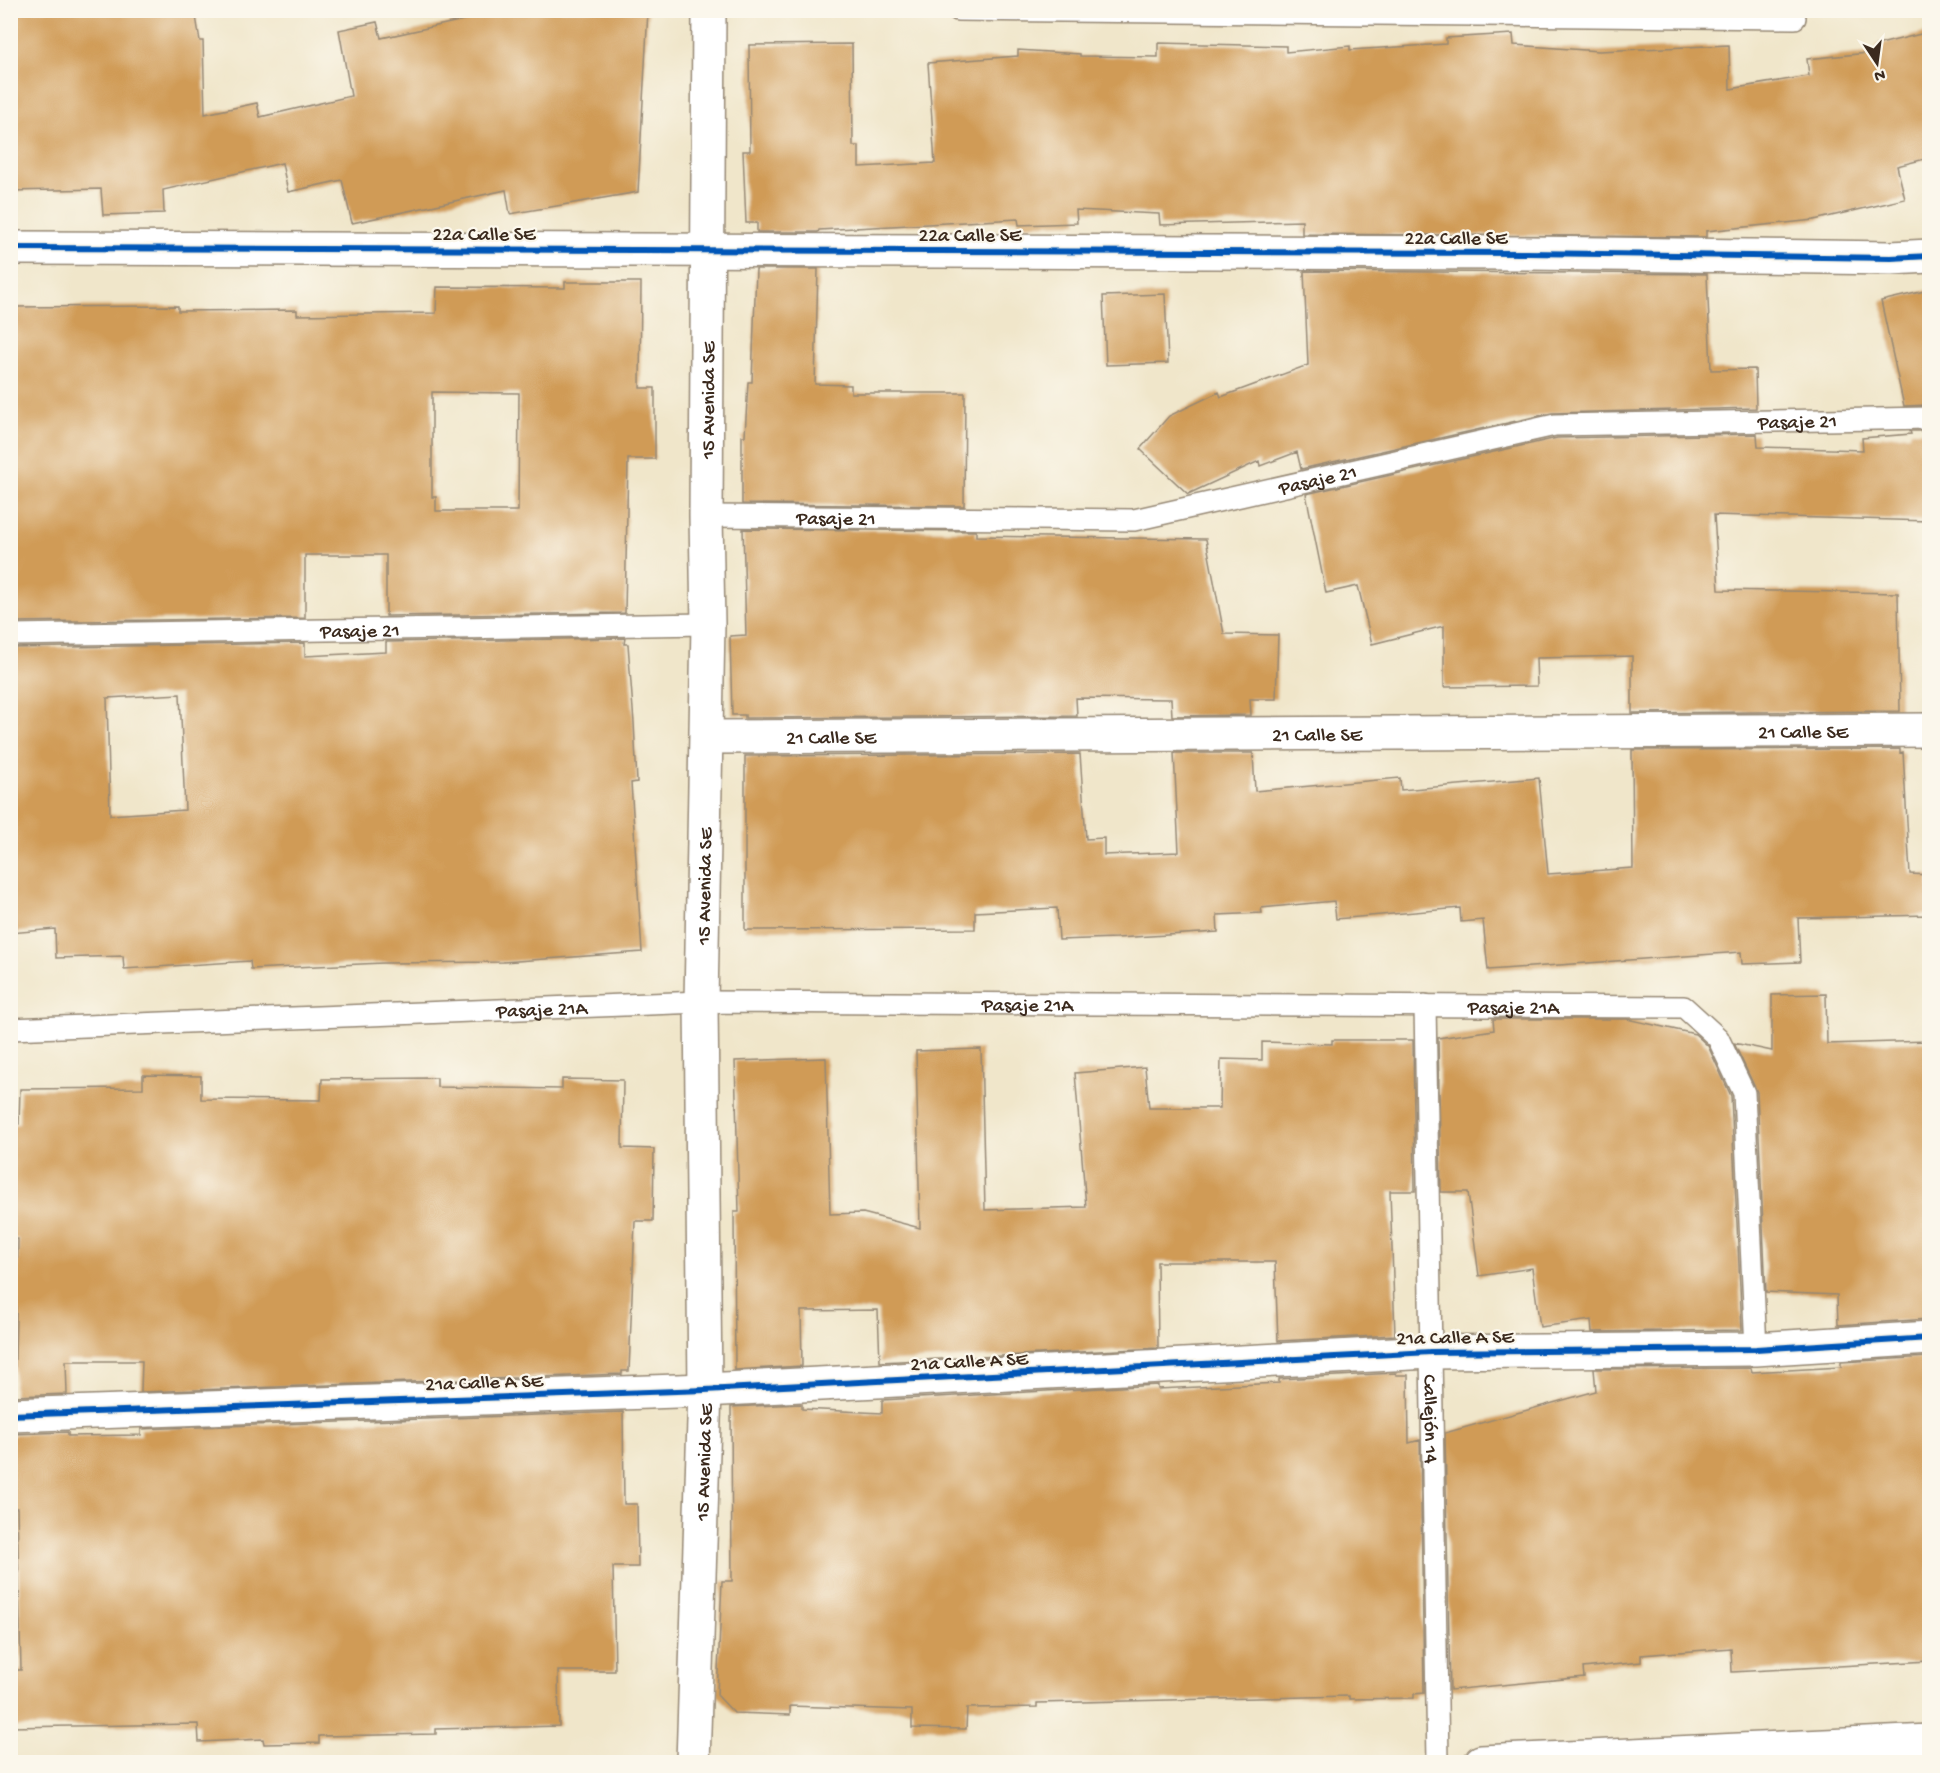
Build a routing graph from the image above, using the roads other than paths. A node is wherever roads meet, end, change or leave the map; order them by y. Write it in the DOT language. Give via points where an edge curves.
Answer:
graph roads {
  1 [pos="709,10"];
  2 [pos="958,10"];
  3 [pos="1796,18"];
  4 [pos="10,248"];
  5 [pos="708,250"];
  6 [pos="1929,256"];
  7 [pos="1929,418"];
  8 [pos="706,516"];
  9 [pos="708,624"];
  10 [pos="10,635"];
  11 [pos="1929,730"];
  12 [pos="707,737"];
  13 [pos="701,1002"];
  14 [pos="1425,1005"];
  15 [pos="10,1029"];
  16 [pos="1929,1338"];
  17 [pos="1756,1349"];
  18 [pos="1431,1352"];
  19 [pos="705,1390"];
  20 [pos="10,1415"];
  21 [pos="1929,1741"];
  22 [pos="693,1762"];
  23 [pos="1438,1762"];
  24 [pos="1481,1762"];
  1 -- 5 [label="street, 15 Avenida SE"];
  2 -- 3 [label="lane"];
  4 -- 5 [label="street, 22a Calle SE"];
  5 -- 6 [label="street, 22a Calle SE"];
  5 -- 8 [label="street, 15 Avenida SE"];
  7 -- 8 [label="lane, Pasaje 21" via="1555,425 1134,520"];
  8 -- 9 [label="street, 15 Avenida SE"];
  9 -- 10 [label="lane, Pasaje 21"];
  9 -- 12 [label="street, 15 Avenida SE"];
  11 -- 12 [label="street, 21 Calle SE"];
  12 -- 13 [label="street, 15 Avenida SE"];
  13 -- 14 [label="lane, Pasaje 21A"];
  13 -- 15 [label="lane, Pasaje 21A"];
  13 -- 19 [label="street, 15 Avenida SE"];
  14 -- 17 [label="lane, Pasaje 21A" via="1684,1007 1718,1038 1744,1093"];
  14 -- 18 [label="lane, Callejón 14"];
  16 -- 17 [label="street, 21a Calle A SE"];
  17 -- 18 [label="street, 21a Calle A SE"];
  18 -- 19 [label="street, 21a Calle A SE"];
  18 -- 23 [label="lane, Callejón 14"];
  19 -- 20 [label="street, 21a Calle A SE"];
  19 -- 22 [label="street, 15 Avenida SE"];
  21 -- 24 [label="street"];
}
